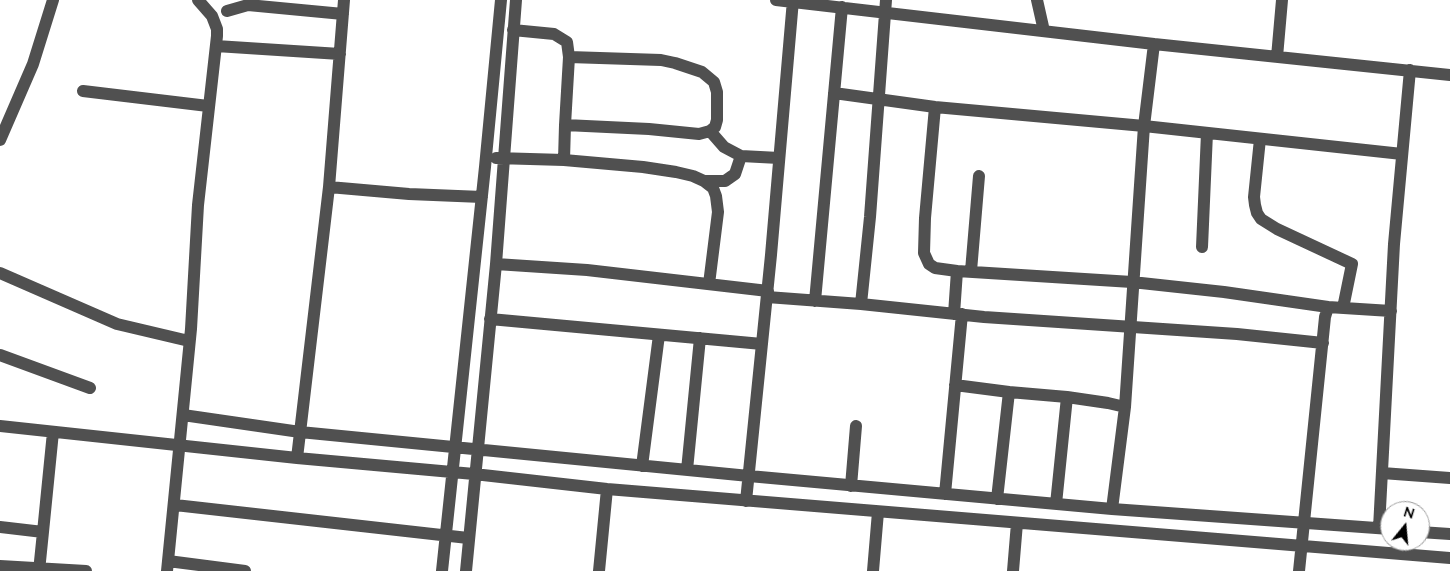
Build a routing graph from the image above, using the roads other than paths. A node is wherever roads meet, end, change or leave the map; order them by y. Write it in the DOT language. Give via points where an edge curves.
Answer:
graph roads {
  1 [pos="53,0"];
  2 [pos="198,0"];
  3 [pos="237,0"];
  4 [pos="344,0"];
  5 [pos="501,0"];
  6 [pos="516,0"];
  7 [pos="776,0"];
  8 [pos="1037,0"];
  9 [pos="1282,0"];
  10 [pos="793,1"];
  11 [pos="886,6"];
  12 [pos="842,7"];
  13 [pos="227,11"];
  14 [pos="343,14"];
  15 [pos="212,16"];
  16 [pos="513,30"];
  17 [pos="1044,31"];
  18 [pos="1154,44"];
  19 [pos="216,46"];
  20 [pos="340,54"];
  21 [pos="569,57"];
  22 [pos="1277,57"];
  23 [pos="1410,70"];
  24 [pos="1450,75"];
  25 [pos="83,91"];
  26 [pos="834,93"];
  27 [pos="879,99"];
  28 [pos="208,106"];
  29 [pos="934,107"];
  30 [pos="565,125"];
  31 [pos="1144,126"];
  32 [pos="710,132"];
  33 [pos="1207,133"];
  34 [pos="1260,138"];
  35 [pos="0,140"];
  36 [pos="1402,154"];
  37 [pos="741,156"];
  38 [pos="486,157"];
  39 [pos="503,158"];
  40 [pos="779,158"];
  41 [pos="564,160"];
  42 [pos="979,176"];
  43 [pos="704,181"];
  44 [pos="329,187"];
  45 [pos="482,197"];
  46 [pos="1202,247"];
  47 [pos="496,264"];
  48 [pos="957,271"];
  49 [pos="971,271"];
  50 [pos="0,273"];
  51 [pos="1132,282"];
  52 [pos="709,284"];
  53 [pos="767,294"];
  54 [pos="815,301"];
  55 [pos="861,304"];
  56 [pos="1328,307"];
  57 [pos="1343,308"];
  58 [pos="1391,311"];
  59 [pos="958,314"];
  60 [pos="490,319"];
  61 [pos="1131,326"];
  62 [pos="658,335"];
  63 [pos="700,338"];
  64 [pos="190,341"];
  65 [pos="1322,343"];
  66 [pos="762,344"];
  67 [pos="0,355"];
  68 [pos="955,385"];
  69 [pos="90,388"];
  70 [pos="1008,392"];
  71 [pos="1066,397"];
  72 [pos="1125,407"];
  73 [pos="182,415"];
  74 [pos="0,426"];
  75 [pos="856,426"];
  76 [pos="53,432"];
  77 [pos="300,432"];
  78 [pos="180,446"];
  79 [pos="456,448"];
  80 [pos="476,450"];
  81 [pos="297,458"];
  82 [pos="642,466"];
  83 [pos="687,470"];
  84 [pos="453,472"];
  85 [pos="1382,473"];
  86 [pos="474,474"];
  87 [pos="749,476"];
  88 [pos="1450,478"];
  89 [pos="851,486"];
  90 [pos="607,489"];
  91 [pos="946,494"];
  92 [pos="996,499"];
  93 [pos="746,501"];
  94 [pos="1383,501"];
  95 [pos="1056,504"];
  96 [pos="175,505"];
  97 [pos="1112,509"];
  98 [pos="878,512"];
  99 [pos="1304,522"];
  100 [pos="1017,523"];
  101 [pos="0,527"];
  102 [pos="1380,529"];
  103 [pos="43,532"];
  104 [pos="1430,533"];
  105 [pos="1450,534"];
  106 [pos="445,536"];
  107 [pos="468,538"];
  108 [pos="1301,546"];
  109 [pos="1450,558"];
  110 [pos="0,566"];
  111 [pos="168,566"];
  112 [pos="39,570"];
  113 [pos="86,571"];
  114 [pos="245,571"];
  115 [pos="442,571"];
  116 [pos="466,571"];
  117 [pos="599,571"];
  118 [pos="873,571"];
  119 [pos="1013,571"];
  120 [pos="1299,571"];
  1 -- 35 [label="street" via="33,64"];
  2 -- 15 [label="street"];
  3 -- 13 [label="street"];
  4 -- 14 [label="street"];
  5 -- 38 [label="street"];
  6 -- 16 [label="street"];
  7 -- 10 [label="street"];
  8 -- 17 [label="street"];
  9 -- 22 [label="street"];
  10 -- 12 [label="street"];
  10 -- 40 [label="street"];
  11 -- 12 [label="street"];
  11 -- 17 [label="street"];
  11 -- 27 [label="street"];
  12 -- 26 [label="street"];
  13 -- 14 [label="street" via="248,5"];
  13 -- 15 [label="street"];
  14 -- 20 [label="street"];
  15 -- 19 [label="street" via="217,29"];
  16 -- 21 [label="street" via="561,37 566,42"];
  16 -- 39 [label="street"];
  17 -- 18 [label="street"];
  18 -- 22 [label="street"];
  18 -- 31 [label="street"];
  19 -- 20 [label="street"];
  19 -- 28 [label="street"];
  20 -- 44 [label="street"];
  21 -- 30 [label="street"];
  21 -- 32 [label="street" via="661,60 702,72 714,82 718,92 717,120"];
  22 -- 23 [label="street"];
  23 -- 24 [label="street"];
  23 -- 36 [label="street"];
  25 -- 28 [label="street"];
  26 -- 27 [label="street"];
  26 -- 54 [label="street"];
  27 -- 29 [label="street"];
  27 -- 55 [label="street"];
  28 -- 64 [label="street"];
  29 -- 31 [label="street"];
  29 -- 48 [label="street" via="924,253 935,268"];
  30 -- 32 [label="street" via="699,134"];
  30 -- 41 [label="street"];
  31 -- 33 [label="street"];
  31 -- 51 [label="street"];
  32 -- 37 [label="street" via="724,147"];
  33 -- 34 [label="street"];
  33 -- 46 [label="street"];
  34 -- 36 [label="street"];
  34 -- 57 [label="street" via="1254,197 1257,213 1277,229 1352,264"];
  36 -- 58 [label="street"];
  37 -- 40 [label="street"];
  37 -- 43 [label="street" via="735,174 725,181"];
  38 -- 39 [label="street"];
  38 -- 45 [label="street"];
  39 -- 41 [label="street"];
  39 -- 47 [label="street"];
  40 -- 53 [label="street"];
  41 -- 43 [label="street" via="643,167 676,172"];
  42 -- 49 [label="street"];
  43 -- 52 [label="street" via="713,188 718,212"];
  44 -- 45 [label="street"];
  44 -- 77 [label="street"];
  45 -- 79 [label="street"];
  47 -- 52 [label="street" via="587,270"];
  47 -- 60 [label="street"];
  48 -- 49 [label="street"];
  48 -- 59 [label="street"];
  49 -- 51 [label="street"];
  50 -- 64 [label="street" via="117,324"];
  51 -- 56 [label="street"];
  51 -- 61 [label="street"];
  52 -- 53 [label="street"];
  53 -- 54 [label="street"];
  53 -- 66 [label="street"];
  54 -- 55 [label="street"];
  55 -- 59 [label="street"];
  56 -- 57 [label="street"];
  56 -- 65 [label="street"];
  57 -- 58 [label="street"];
  58 -- 85 [label="street"];
  59 -- 61 [label="street"];
  59 -- 68 [label="street"];
  60 -- 62 [label="street"];
  60 -- 80 [label="street"];
  61 -- 65 [label="street"];
  61 -- 72 [label="street"];
  62 -- 63 [label="street"];
  62 -- 82 [label="street"];
  63 -- 66 [label="street"];
  63 -- 83 [label="street"];
  64 -- 73 [label="street"];
  65 -- 99 [label="street"];
  66 -- 87 [label="street"];
  67 -- 69 [label="street"];
  68 -- 70 [label="street"];
  68 -- 91 [label="street"];
  70 -- 71 [label="street"];
  70 -- 92 [label="street"];
  71 -- 72 [label="street"];
  71 -- 95 [label="street"];
  72 -- 97 [label="street"];
  73 -- 77 [label="street"];
  73 -- 78 [label="street"];
  74 -- 76 [label="street"];
  75 -- 89 [label="street"];
  76 -- 78 [label="street"];
  76 -- 103 [label="street"];
  77 -- 79 [label="street"];
  77 -- 81 [label="street"];
  78 -- 81 [label="street"];
  78 -- 96 [label="street"];
  79 -- 80 [label="street"];
  79 -- 84 [label="street"];
  80 -- 82 [label="street"];
  80 -- 86 [label="street"];
  81 -- 84 [label="street"];
  82 -- 83 [label="street"];
  83 -- 87 [label="street"];
  84 -- 86 [label="street"];
  84 -- 106 [label="street"];
  85 -- 88 [label="street"];
  85 -- 94 [label="street"];
  86 -- 90 [label="street"];
  86 -- 107 [label="street"];
  87 -- 89 [label="street"];
  87 -- 93 [label="street"];
  89 -- 91 [label="street"];
  90 -- 93 [label="street"];
  90 -- 117 [label="street"];
  91 -- 92 [label="street"];
  92 -- 95 [label="street"];
  93 -- 98 [label="street"];
  95 -- 97 [label="street"];
  96 -- 106 [label="street"];
  96 -- 111 [label="street"];
  97 -- 99 [label="street"];
  98 -- 100 [label="street"];
  98 -- 118 [label="street"];
  99 -- 102 [label="street"];
  99 -- 108 [label="street"];
  100 -- 108 [label="street"];
  100 -- 119 [label="street"];
  101 -- 103 [label="street"];
  103 -- 112 [label="street"];
  104 -- 105 [label="street"];
  106 -- 107 [label="street"];
  106 -- 115 [label="street"];
  107 -- 116 [label="street"];
  108 -- 109 [label="street"];
  108 -- 120 [label="street"];
  110 -- 112 [label="street"];
  111 -- 114 [label="street"];
  112 -- 113 [label="street"];
}
